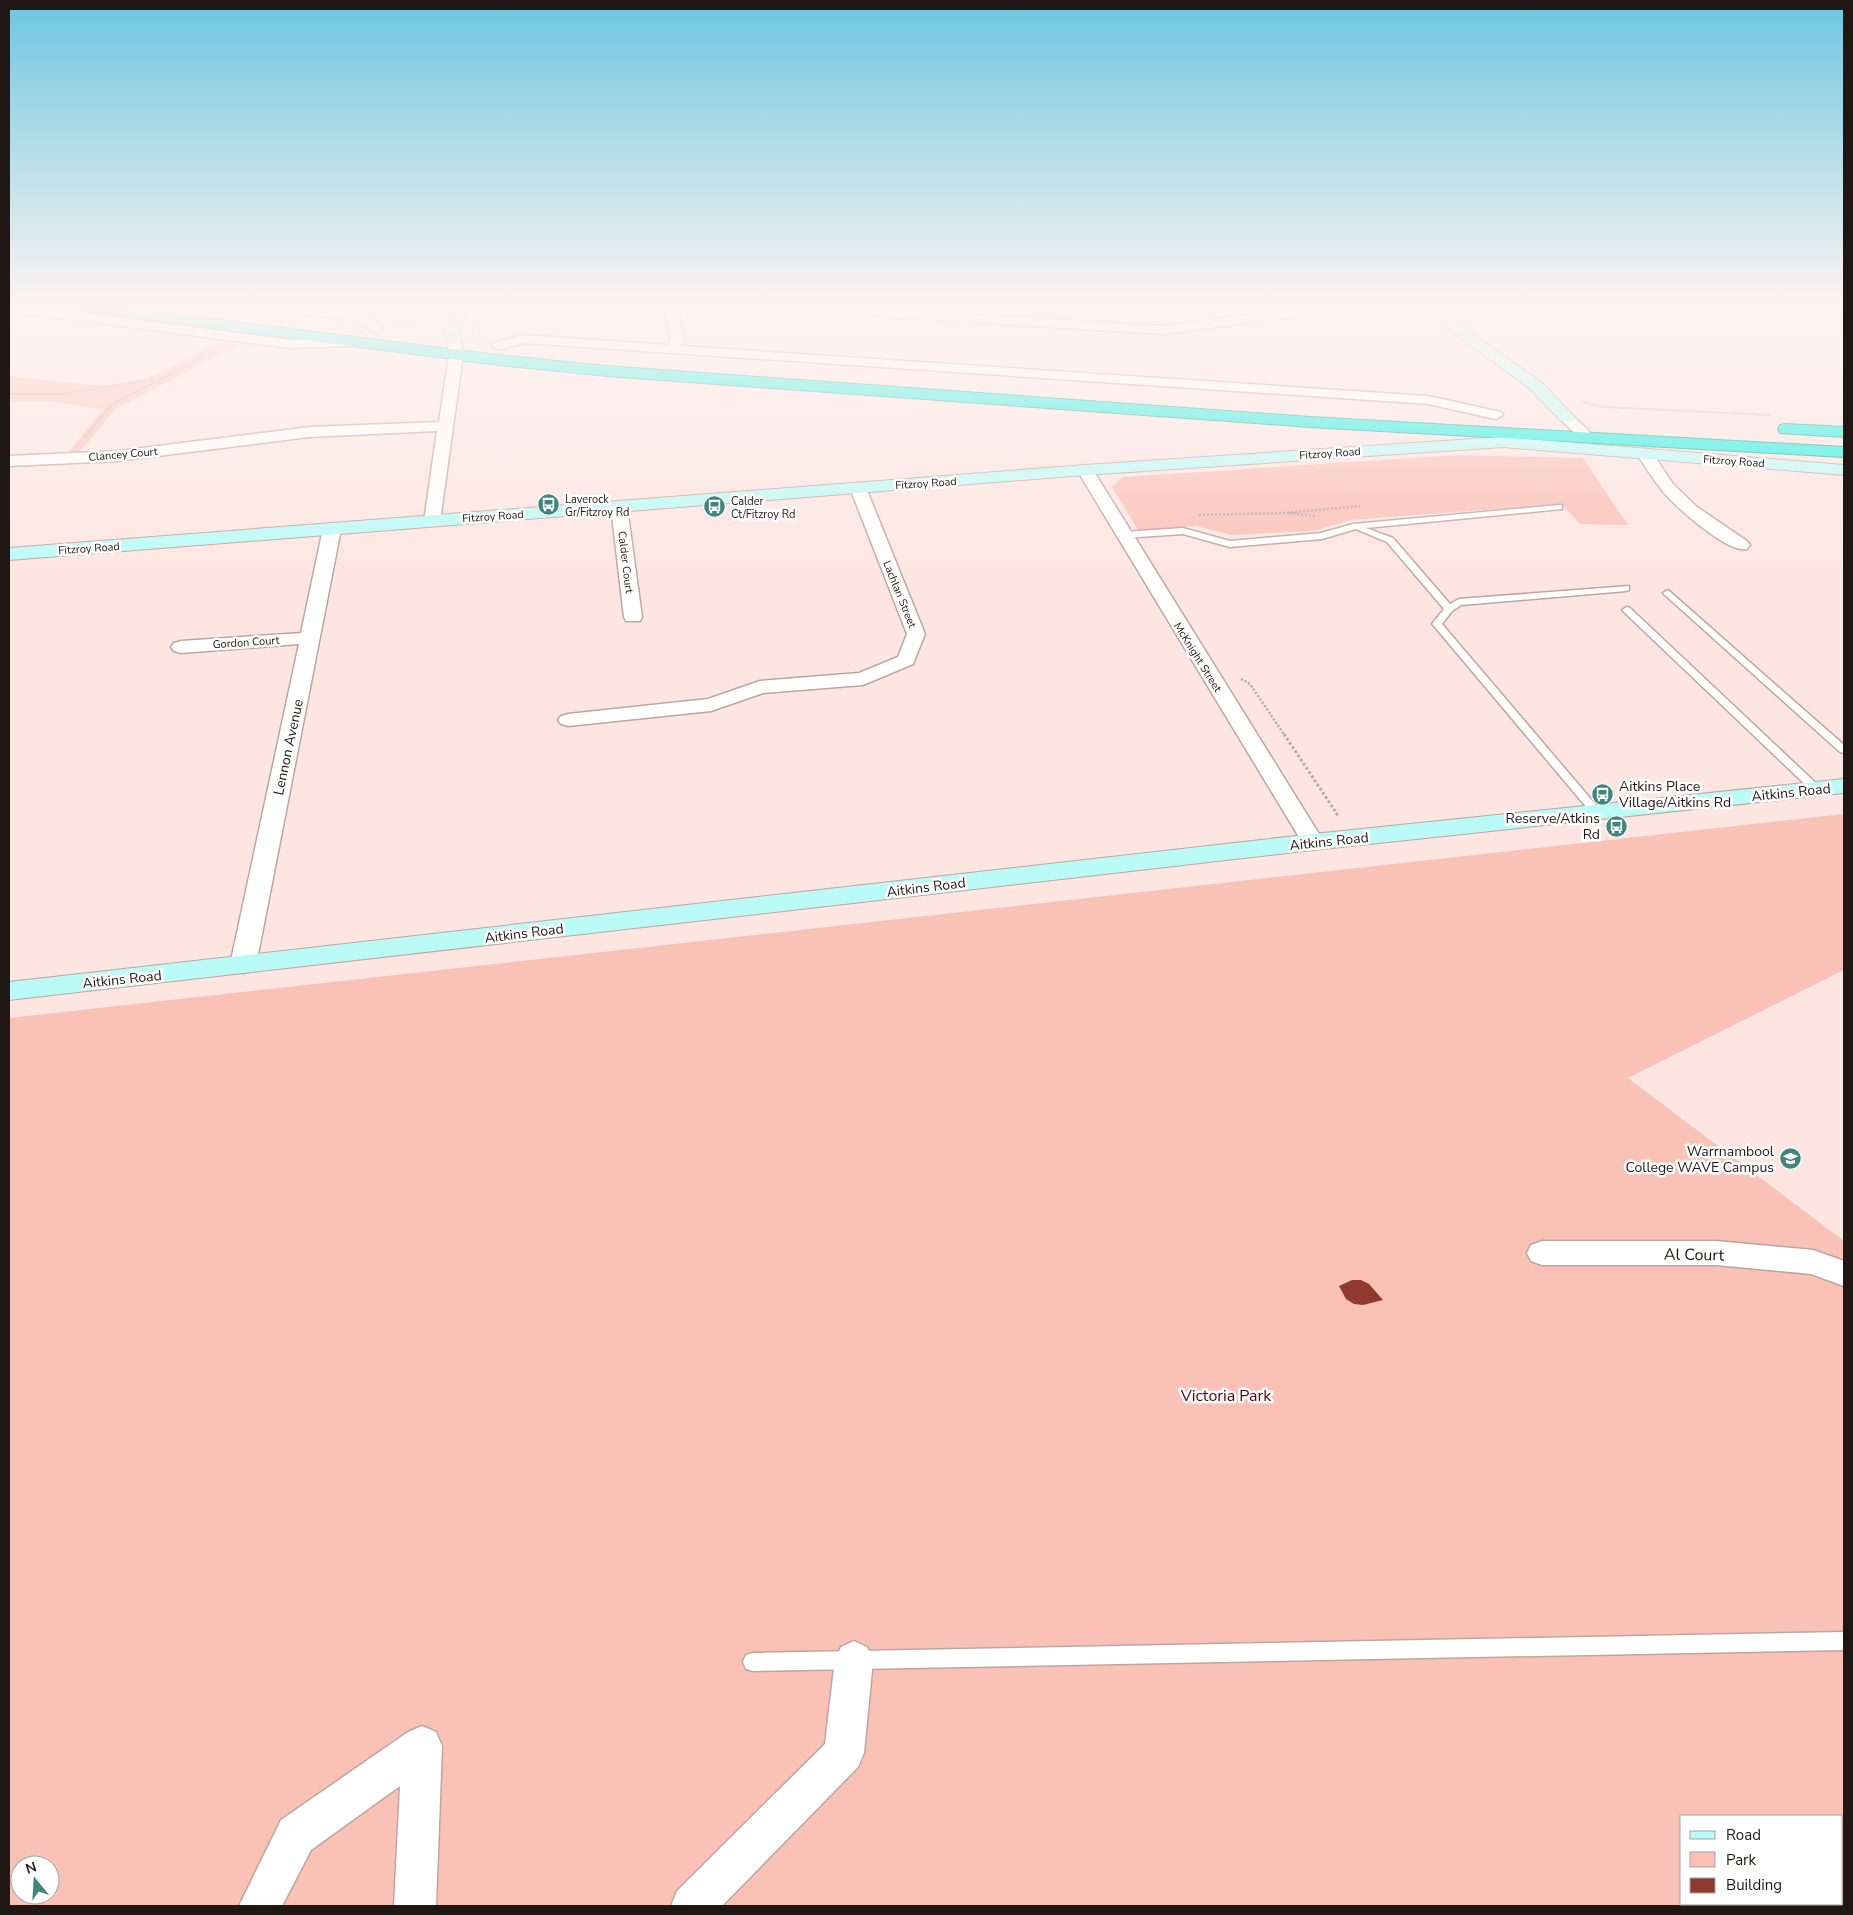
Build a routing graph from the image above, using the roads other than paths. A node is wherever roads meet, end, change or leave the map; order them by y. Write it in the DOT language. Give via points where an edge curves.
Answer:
graph roads {
  1 [pos="449,397"];
  2 [pos="970,397"];
  3 [pos="1217,397"];
  4 [pos="1389,397"];
  5 [pos="1547,397"];
  6 [pos="1496,415"];
  7 [pos="1514,416"];
  8 [pos="1540,417"];
  9 [pos="1567,418"];
  10 [pos="1596,420"];
  11 [pos="1774,422"];
  12 [pos="446,426"];
  13 [pos="1844,432"];
  14 [pos="1586,436"];
  15 [pos="1844,452"];
  16 [pos="1645,454"];
  17 [pos="9,461"];
  18 [pos="1085,470"];
  19 [pos="1844,470"];
  20 [pos="858,488"];
  21 [pos="619,507"];
  22 [pos="1559,508"];
  23 [pos="432,521"];
  24 [pos="1353,527"];
  25 [pos="332,529"];
  26 [pos="1124,535"];
  27 [pos="1741,545"];
  28 [pos="9,554"];
  29 [pos="1626,588"];
  30 [pos="1668,593"];
  31 [pos="1449,609"];
  32 [pos="1627,610"];
  33 [pos="633,618"];
  34 [pos="310,638"];
  35 [pos="181,647"];
  36 [pos="568,720"];
  37 [pos="1844,750"];
  38 [pos="1844,786"];
  39 [pos="1816,789"];
  40 [pos="1597,813"];
  41 [pos="1313,842"];
  42 [pos="243,965"];
  43 [pos="9,991"];
  44 [pos="1542,1253"];
  45 [pos="1844,1274"];
  46 [pos="1844,1642"];
  47 [pos="854,1660"];
  48 [pos="753,1662"];
  49 [pos="260,1906"];
  50 [pos="415,1906"];
  51 [pos="692,1906"];
  1 -- 12 [label="street"];
  2 -- 14 [label="highway" via="1310,422"];
  3 -- 6 [label="highway"];
  4 -- 6 [label="street" via="1428,400"];
  5 -- 9 [label="street"];
  6 -- 7 [label="highway"];
  8 -- 9 [label="highway"];
  9 -- 10 [label="highway"];
  9 -- 14 [label="street"];
  11 -- 13 [label="highway"];
  12 -- 17 [label="street, Clancey Court" via="308,432 118,456"];
  12 -- 23 [label="street"];
  14 -- 15 [label="highway"];
  16 -- 18 [label="street, Fitzroy Road" via="1503,442"];
  16 -- 19 [label="street, Fitzroy Road"];
  16 -- 27 [label="street" via="1667,487 1691,511"];
  18 -- 20 [label="street, Fitzroy Road"];
  18 -- 26 [label="street, McKnight Street"];
  20 -- 21 [label="street, Fitzroy Road"];
  20 -- 36 [label="street, Lachlan Street" via="916,634 906,660 862,679 776,684 751,688 711,704"];
  21 -- 23 [label="street, Fitzroy Road"];
  21 -- 33 [label="street, Calder Court"];
  22 -- 24 [label="lane"];
  23 -- 25 [label="street, Fitzroy Road"];
  24 -- 26 [label="lane" via="1322,536 1230,544 1184,531"];
  24 -- 31 [label="lane" via="1390,540"];
  25 -- 28 [label="street, Fitzroy Road"];
  25 -- 34 [label="street, Lennon Avenue"];
  26 -- 41 [label="street, McKnight Street"];
  29 -- 31 [label="lane" via="1458,602"];
  30 -- 37 [label="lane"];
  31 -- 40 [label="lane" via="1437,624"];
  32 -- 39 [label="lane"];
  34 -- 35 [label="street, Gordon Court"];
  34 -- 42 [label="street, Lennon Avenue"];
  38 -- 39 [label="street, Aitkins Road"];
  39 -- 40 [label="street, Aitkins Road"];
  40 -- 41 [label="street, Aitkins Road"];
  41 -- 42 [label="street, Aitkins Road"];
  42 -- 43 [label="street, Aitkins Road"];
  44 -- 45 [label="street, Al Court" via="1716,1253 1813,1262"];
  46 -- 47 [label="lane"];
  47 -- 48 [label="lane"];
  47 -- 51 [label="street" via="844,1753"];
  49 -- 50 [label="street" via="296,1835 422,1746"];
}
